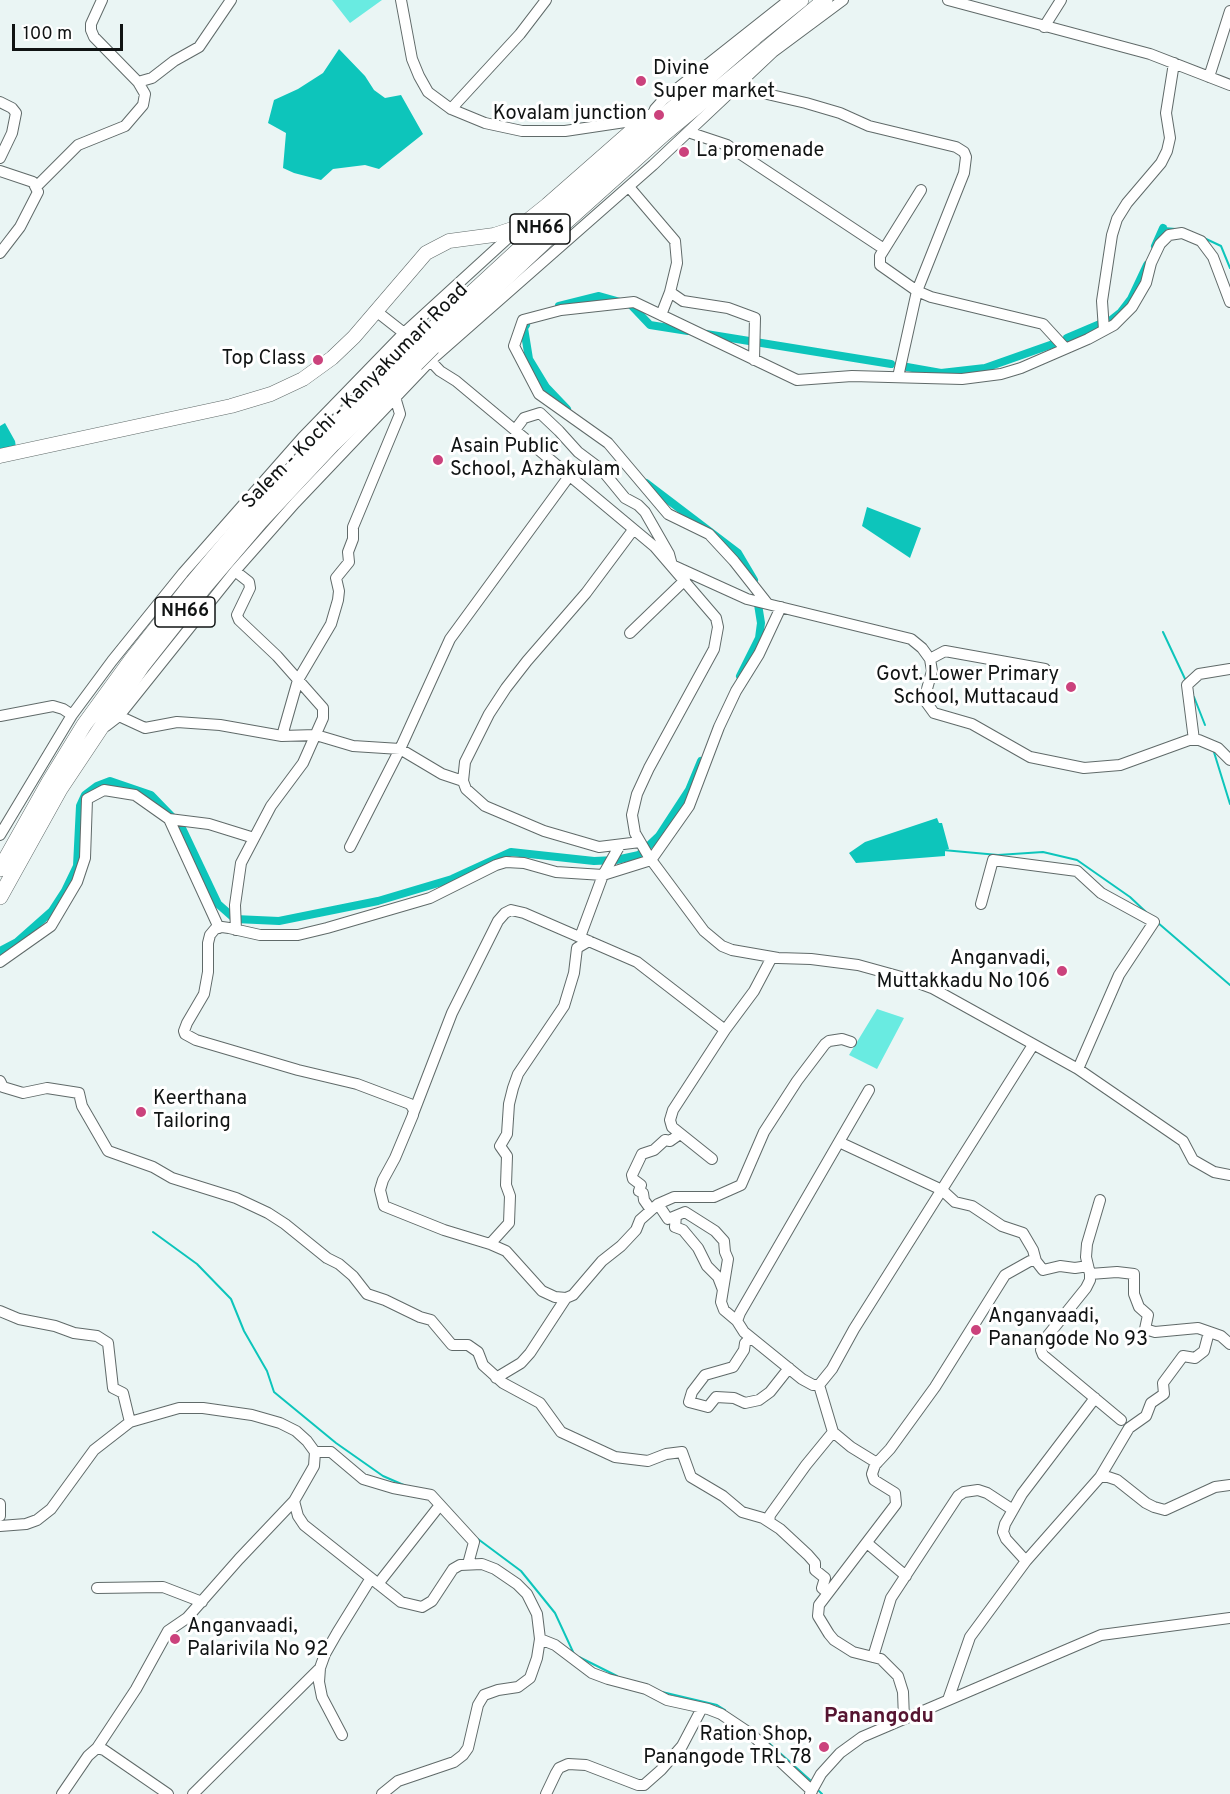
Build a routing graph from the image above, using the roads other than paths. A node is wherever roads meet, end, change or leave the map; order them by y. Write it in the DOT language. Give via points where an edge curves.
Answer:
graph roads {
  1 [pos="102,0"];
  2 [pos="231,0"];
  3 [pos="401,0"];
  4 [pos="546,0"];
  5 [pos="789,0"];
  6 [pos="801,0"];
  7 [pos="825,0"];
  8 [pos="843,0"];
  9 [pos="948,0"];
  10 [pos="992,0"];
  11 [pos="1061,0"];
  12 [pos="780,5"];
  13 [pos="1230,11"];
  14 [pos="991,12"];
  15 [pos="1044,27"];
  16 [pos="1174,63"];
  17 [pos="1209,77"];
  18 [pos="138,82"];
  19 [pos="738,84"];
  20 [pos="1230,85"];
  21 [pos="0,102"];
  22 [pos="452,109"];
  23 [pos="655,123"];
  24 [pos="688,132"];
  25 [pos="0,158"];
  26 [pos="0,171"];
  27 [pos="36,186"];
  28 [pos="629,187"];
  29 [pos="921,190"];
  30 [pos="527,221"];
  31 [pos="884,249"];
  32 [pos="0,253"];
  33 [pos="917,291"];
  34 [pos="670,292"];
  35 [pos="1230,302"];
  36 [pos="376,311"];
  37 [pos="661,315"];
  38 [pos="1104,330"];
  39 [pos="404,333"];
  40 [pos="1065,348"];
  41 [pos="422,353"];
  42 [pos="754,360"];
  43 [pos="898,377"];
  44 [pos="395,397"];
  45 [pos="515,430"];
  46 [pos="0,456"];
  47 [pos="570,476"];
  48 [pos="633,530"];
  49 [pos="672,565"];
  50 [pos="235,571"];
  51 [pos="685,580"];
  52 [pos="767,603"];
  53 [pos="781,607"];
  54 [pos="630,633"];
  55 [pos="930,659"];
  56 [pos="1045,669"];
  57 [pos="1230,669"];
  58 [pos="298,680"];
  59 [pos="72,715"];
  60 [pos="0,716"];
  61 [pos="119,716"];
  62 [pos="96,734"];
  63 [pos="316,735"];
  64 [pos="282,736"];
  65 [pos="1194,740"];
  66 [pos="400,749"];
  67 [pos="1230,760"];
  68 [pos="463,781"];
  69 [pos="169,819"];
  70 [pos="0,835"];
  71 [pos="254,838"];
  72 [pos="640,842"];
  73 [pos="620,845"];
  74 [pos="350,847"];
  75 [pos="650,859"];
  76 [pos="4,871"];
  77 [pos="603,875"];
  78 [pos="0,897"];
  79 [pos="981,904"];
  80 [pos="219,928"];
  81 [pos="236,929"];
  82 [pos="584,939"];
  83 [pos="772,957"];
  84 [pos="0,962"];
  85 [pos="725,1030"];
  86 [pos="851,1042"];
  87 [pos="1033,1045"];
  88 [pos="1078,1069"];
  89 [pos="0,1081"];
  90 [pos="869,1090"];
  91 [pos="413,1115"];
  92 [pos="680,1134"];
  93 [pos="839,1142"];
  94 [pos="712,1159"];
  95 [pos="1230,1175"];
  96 [pos="942,1190"];
  97 [pos="1100,1200"];
  98 [pos="654,1207"];
  99 [pos="676,1216"];
  100 [pos="490,1244"];
  101 [pos="1036,1261"];
  102 [pos="1089,1270"];
  103 [pos="724,1292"];
  104 [pos="566,1298"];
  105 [pos="0,1311"];
  106 [pos="737,1321"];
  107 [pos="1209,1332"];
  108 [pos="751,1338"];
  109 [pos="1230,1344"];
  110 [pos="789,1368"];
  111 [pos="496,1378"];
  112 [pos="819,1385"];
  113 [pos="1095,1398"];
  114 [pos="1121,1420"];
  115 [pos="130,1422"];
  116 [pos="833,1431"];
  117 [pos="315,1452"];
  118 [pos="877,1463"];
  119 [pos="1100,1477"];
  120 [pos="1230,1485"];
  121 [pos="294,1502"];
  122 [pos="0,1504"];
  123 [pos="440,1505"];
  124 [pos="1013,1510"];
  125 [pos="0,1516"];
  126 [pos="769,1522"];
  127 [pos="0,1526"];
  128 [pos="867,1544"];
  129 [pos="1026,1561"];
  130 [pos="468,1564"];
  131 [pos="906,1576"];
  132 [pos="375,1581"];
  133 [pos="97,1588"];
  134 [pos="826,1592"];
  135 [pos="202,1602"];
  136 [pos="1230,1618"];
  137 [pos="540,1639"];
  138 [pos="873,1657"];
  139 [pos="320,1668"];
  140 [pos="948,1700"];
  141 [pos="702,1708"];
  142 [pos="904,1719"];
  143 [pos="342,1735"];
  144 [pos="97,1748"];
  145 [pos="811,1792"];
  146 [pos="62,1794"];
  147 [pos="168,1794"];
  148 [pos="193,1794"];
  149 [pos="382,1794"];
  150 [pos="546,1794"];
  1 -- 18 [label="street" via="91,24 94,37"];
  2 -- 18 [label="street" via="199,47 152,78"];
  3 -- 22 [label="street" via="418,76 428,92"];
  4 -- 22 [label="street"];
  5 -- 12 [label="street"];
  6 -- 23 [label="highway, Salem - Kochi - Kanyakumari Road / NH66"];
  7 -- 23 [label="highway, Salem - Kochi - Kanyakumari Road / NH66"];
  8 -- 19 [label="street" via="788,40"];
  9 -- 14 [label="street"];
  10 -- 14 [label="street"];
  11 -- 15 [label="street"];
  12 -- 23 [label="street" via="664,99 655,109"];
  13 -- 17 [label="street"];
  14 -- 15 [label="street"];
  15 -- 16 [label="street"];
  16 -- 17 [label="street"];
  16 -- 38 [label="street" via="1166,113 1170,138 1167,151 1127,203 1112,235 1102,301"];
  17 -- 20 [label="street"];
  18 -- 27 [label="street" via="145,94 143,105 125,126 78,145"];
  19 -- 24 [label="street"];
  19 -- 33 [label="street" via="964,152 964,173"];
  21 -- 25 [label="street" via="16,113"];
  22 -- 23 [label="street" via="485,123 522,131"];
  23 -- 30 [label="main road"];
  23 -- 41 [label="highway, Salem - Kochi - Kanyakumari Road / NH66"];
  24 -- 28 [label="street"];
  24 -- 31 [label="street" via="727,145"];
  26 -- 27 [label="street" via="27,178"];
  27 -- 32 [label="street" via="34,202"];
  28 -- 34 [label="street" via="675,241 677,262"];
  28 -- 41 [label="street"];
  29 -- 31 [label="street"];
  30 -- 36 [label="main road" via="494,235 436,246"];
  30 -- 39 [label="street"];
  31 -- 33 [label="street" via="880,265"];
  33 -- 40 [label="street" via="1043,324"];
  33 -- 43 [label="street"];
  34 -- 37 [label="street"];
  34 -- 42 [label="street" via="683,301 728,308 755,318"];
  35 -- 38 [label="street" via="1213,257 1201,241 1182,234 1169,235 1160,244 1146,283 1132,307"];
  36 -- 39 [label="street"];
  36 -- 46 [label="main road" via="332,358 303,379 271,394"];
  37 -- 42 [label="street"];
  37 -- 52 [label="street" via="634,302 561,310 523,320 514,346 539,394 608,443 668,514 709,534"];
  38 -- 40 [label="street"];
  39 -- 41 [label="street"];
  39 -- 59 [label="street" via="302,438 183,573"];
  40 -- 43 [label="street" via="1001,374 962,379"];
  41 -- 44 [label="street"];
  41 -- 45 [label="street"];
  41 -- 62 [label="highway, Salem - Kochi - Kanyakumari Road / NH66" via="260,522 142,666"];
  41 -- 76 [label="highway, Salem - Kochi - Kanyakumari Road / NH66" via="323,436 250,513 152,633 84,725 49,782"];
  42 -- 43 [label="street" via="797,380"];
  44 -- 50 [label="street"];
  44 -- 58 [label="street" via="400,414 353,527 350,562 336,578 339,591 331,624"];
  45 -- 47 [label="street"];
  45 -- 49 [label="street" via="524,418 540,413 602,470 625,498 645,512"];
  47 -- 48 [label="street"];
  47 -- 66 [label="street" via="450,639"];
  48 -- 49 [label="street"];
  48 -- 68 [label="street" via="506,688 465,762"];
  49 -- 51 [label="street"];
  49 -- 52 [label="street" via="747,599"];
  50 -- 58 [label="street" via="249,582 250,588 237,615 239,620"];
  50 -- 61 [label="street"];
  51 -- 54 [label="street"];
  51 -- 72 [label="street" via="716,618 717,637 637,794 632,824"];
  52 -- 53 [label="street"];
  53 -- 55 [label="street" via="911,639"];
  53 -- 75 [label="street" via="736,691 688,806"];
  55 -- 56 [label="street" via="945,651"];
  55 -- 65 [label="street" via="932,671 925,696 934,713 972,724 1030,757 1103,768"];
  57 -- 65 [label="street" via="1199,674 1187,685"];
  58 -- 63 [label="street" via="323,708"];
  58 -- 64 [label="street"];
  59 -- 60 [label="street" via="53,706"];
  59 -- 70 [label="street"];
  61 -- 62 [label="street"];
  61 -- 64 [label="street" via="145,728 177,722"];
  62 -- 76 [label="highway, Salem - Kochi - Kanyakumari Road / NH66"];
  63 -- 64 [label="street"];
  63 -- 66 [label="street" via="353,746"];
  63 -- 71 [label="street" via="303,763 271,806"];
  65 -- 67 [label="street" via="1218,748"];
  66 -- 68 [label="street" via="442,774"];
  66 -- 74 [label="street"];
  68 -- 73 [label="street" via="484,806 544,831 599,847"];
  69 -- 71 [label="street" via="209,824"];
  69 -- 80 [label="street"];
  69 -- 84 [label="street" via="135,795 104,790 87,799 84,858 77,882 51,926"];
  71 -- 81 [label="street" via="240,863"];
  72 -- 73 [label="street"];
  72 -- 75 [label="street"];
  73 -- 77 [label="street"];
  75 -- 77 [label="street"];
  75 -- 83 [label="street" via="704,931 722,946"];
  76 -- 78 [label="highway, Salem - Kochi - Kanyakumari Road / NH66"];
  77 -- 81 [label="street" via="556,872 506,862 430,898 327,928 298,935 260,935"];
  77 -- 82 [label="street"];
  79 -- 88 [label="street" via="993,860 1077,871 1101,893 1154,922 1119,975"];
  80 -- 81 [label="street"];
  80 -- 91 [label="street" via="210,935 204,994 185,1034 377,1091 410,1104"];
  82 -- 85 [label="street" via="637,962"];
  82 -- 91 [label="street" via="516,910 505,913 452,1013"];
  82 -- 100 [label="street" via="577,948 564,1006 518,1074 513,1088 507,1134 500,1146 507,1156 509,1223"];
  83 -- 85 [label="street" via="754,991"];
  83 -- 87 [label="street" via="858,965 905,978 949,996"];
  85 -- 92 [label="street" via="673,1110 672,1127"];
  86 -- 98 [label="street" via="842,1039 825,1044 764,1132 741,1185 714,1197 674,1197"];
  87 -- 88 [label="street"];
  87 -- 96 [label="street"];
  88 -- 95 [label="street" via="1183,1141 1193,1160 1214,1172"];
  89 -- 111 [label="street" via="3,1088 24,1093 47,1088 79,1093 82,1106 108,1151 268,1213 353,1276 367,1294 431,1320 452,1345 468,1345 478,1352 483,1365"];
  90 -- 93 [label="street"];
  91 -- 100 [label="street" via="383,1180 380,1190 384,1206"];
  92 -- 94 [label="street"];
  92 -- 98 [label="street" via="642,1154 632,1175 641,1185 639,1191 644,1200"];
  93 -- 96 [label="street"];
  93 -- 106 [label="street"];
  96 -- 101 [label="street" via="956,1203 972,1206 1002,1226 1023,1233"];
  96 -- 112 [label="street"];
  97 -- 102 [label="street" via="1087,1244"];
  98 -- 99 [label="street" via="668,1218"];
  98 -- 104 [label="street" via="621,1246"];
  99 -- 103 [label="street" via="675,1227 683,1230 698,1248"];
  99 -- 103 [label="street" via="686,1212 724,1241 728,1259"];
  100 -- 104 [label="street" via="506,1251 542,1291"];
  101 -- 102 [label="street" via="1043,1270 1060,1266"];
  101 -- 118 [label="street" via="1005,1275 935,1387"];
  102 -- 107 [label="street" via="1134,1274 1134,1294 1139,1307 1148,1315 1145,1329 1155,1332 1198,1328"];
  102 -- 113 [label="street" via="1086,1288 1045,1339 1041,1350"];
  103 -- 106 [label="street" via="724,1310"];
  104 -- 111 [label="street" via="531,1353"];
  105 -- 115 [label="street" via="19,1319 97,1336 108,1343 113,1388 123,1393"];
  106 -- 108 [label="street"];
  107 -- 109 [label="street" via="1221,1335"];
  107 -- 119 [label="street" via="1204,1352 1195,1358 1183,1356 1163,1383 1164,1394 1151,1403 1146,1416 1129,1428"];
  108 -- 110 [label="street"];
  108 -- 110 [label="street" via="733,1367 705,1375 689,1402 708,1407 716,1397 745,1403 759,1401"];
  110 -- 112 [label="street" via="802,1379"];
  111 -- 126 [label="street" via="540,1403 561,1432 615,1457 648,1461 682,1452 691,1478 742,1512"];
  112 -- 116 [label="street"];
  113 -- 114 [label="street"];
  113 -- 124 [label="street"];
  115 -- 117 [label="street" via="179,1408 242,1414 296,1431"];
  115 -- 127 [label="street" via="94,1450 51,1509 26,1524"];
  116 -- 118 [label="street"];
  116 -- 126 [label="street" via="770,1515"];
  117 -- 121 [label="street" via="315,1466"];
  117 -- 123 [label="street" via="331,1452 363,1479 431,1496"];
  118 -- 128 [label="street" via="872,1474 874,1480 895,1493 896,1504"];
  119 -- 120 [label="street" via="1117,1480 1146,1503 1165,1510 1215,1487"];
  119 -- 129 [label="street"];
  121 -- 132 [label="street" via="304,1525"];
  121 -- 135 [label="street"];
  122 -- 125 [label="street"];
  123 -- 130 [label="street" via="474,1542"];
  123 -- 132 [label="street"];
  124 -- 129 [label="street" via="1003,1532"];
  124 -- 131 [label="street" via="987,1493 964,1492"];
  126 -- 134 [label="street" via="815,1563 815,1570 825,1578 822,1588"];
  128 -- 131 [label="street"];
  128 -- 134 [label="street"];
  129 -- 140 [label="street" via="968,1641"];
  130 -- 132 [label="street" via="453,1569 432,1601 422,1607 401,1602"];
  130 -- 137 [label="street" via="495,1569 517,1584 532,1603"];
  131 -- 138 [label="street" via="891,1598"];
  132 -- 139 [label="street" via="336,1633"];
  133 -- 135 [label="street" via="163,1587"];
  134 -- 138 [label="street" via="818,1616 829,1634 853,1652"];
  135 -- 144 [label="street" via="168,1631"];
  136 -- 140 [label="street" via="1101,1635"];
  137 -- 141 [label="street" via="555,1645 591,1673"];
  137 -- 149 [label="street" via="530,1678 518,1687 484,1695 463,1755 454,1762 398,1781"];
  138 -- 142 [label="street" via="890,1666 901,1682"];
  139 -- 143 [label="street" via="322,1697"];
  139 -- 148 [label="street"];
  140 -- 142 [label="street"];
  141 -- 145 [label="street" via="721,1714 752,1734"];
  141 -- 150 [label="street" via="682,1746 644,1785 596,1768 567,1764 555,1773"];
  142 -- 145 [label="street" via="862,1737 840,1753"];
  144 -- 146 [label="street"];
  144 -- 147 [label="street"];
}
